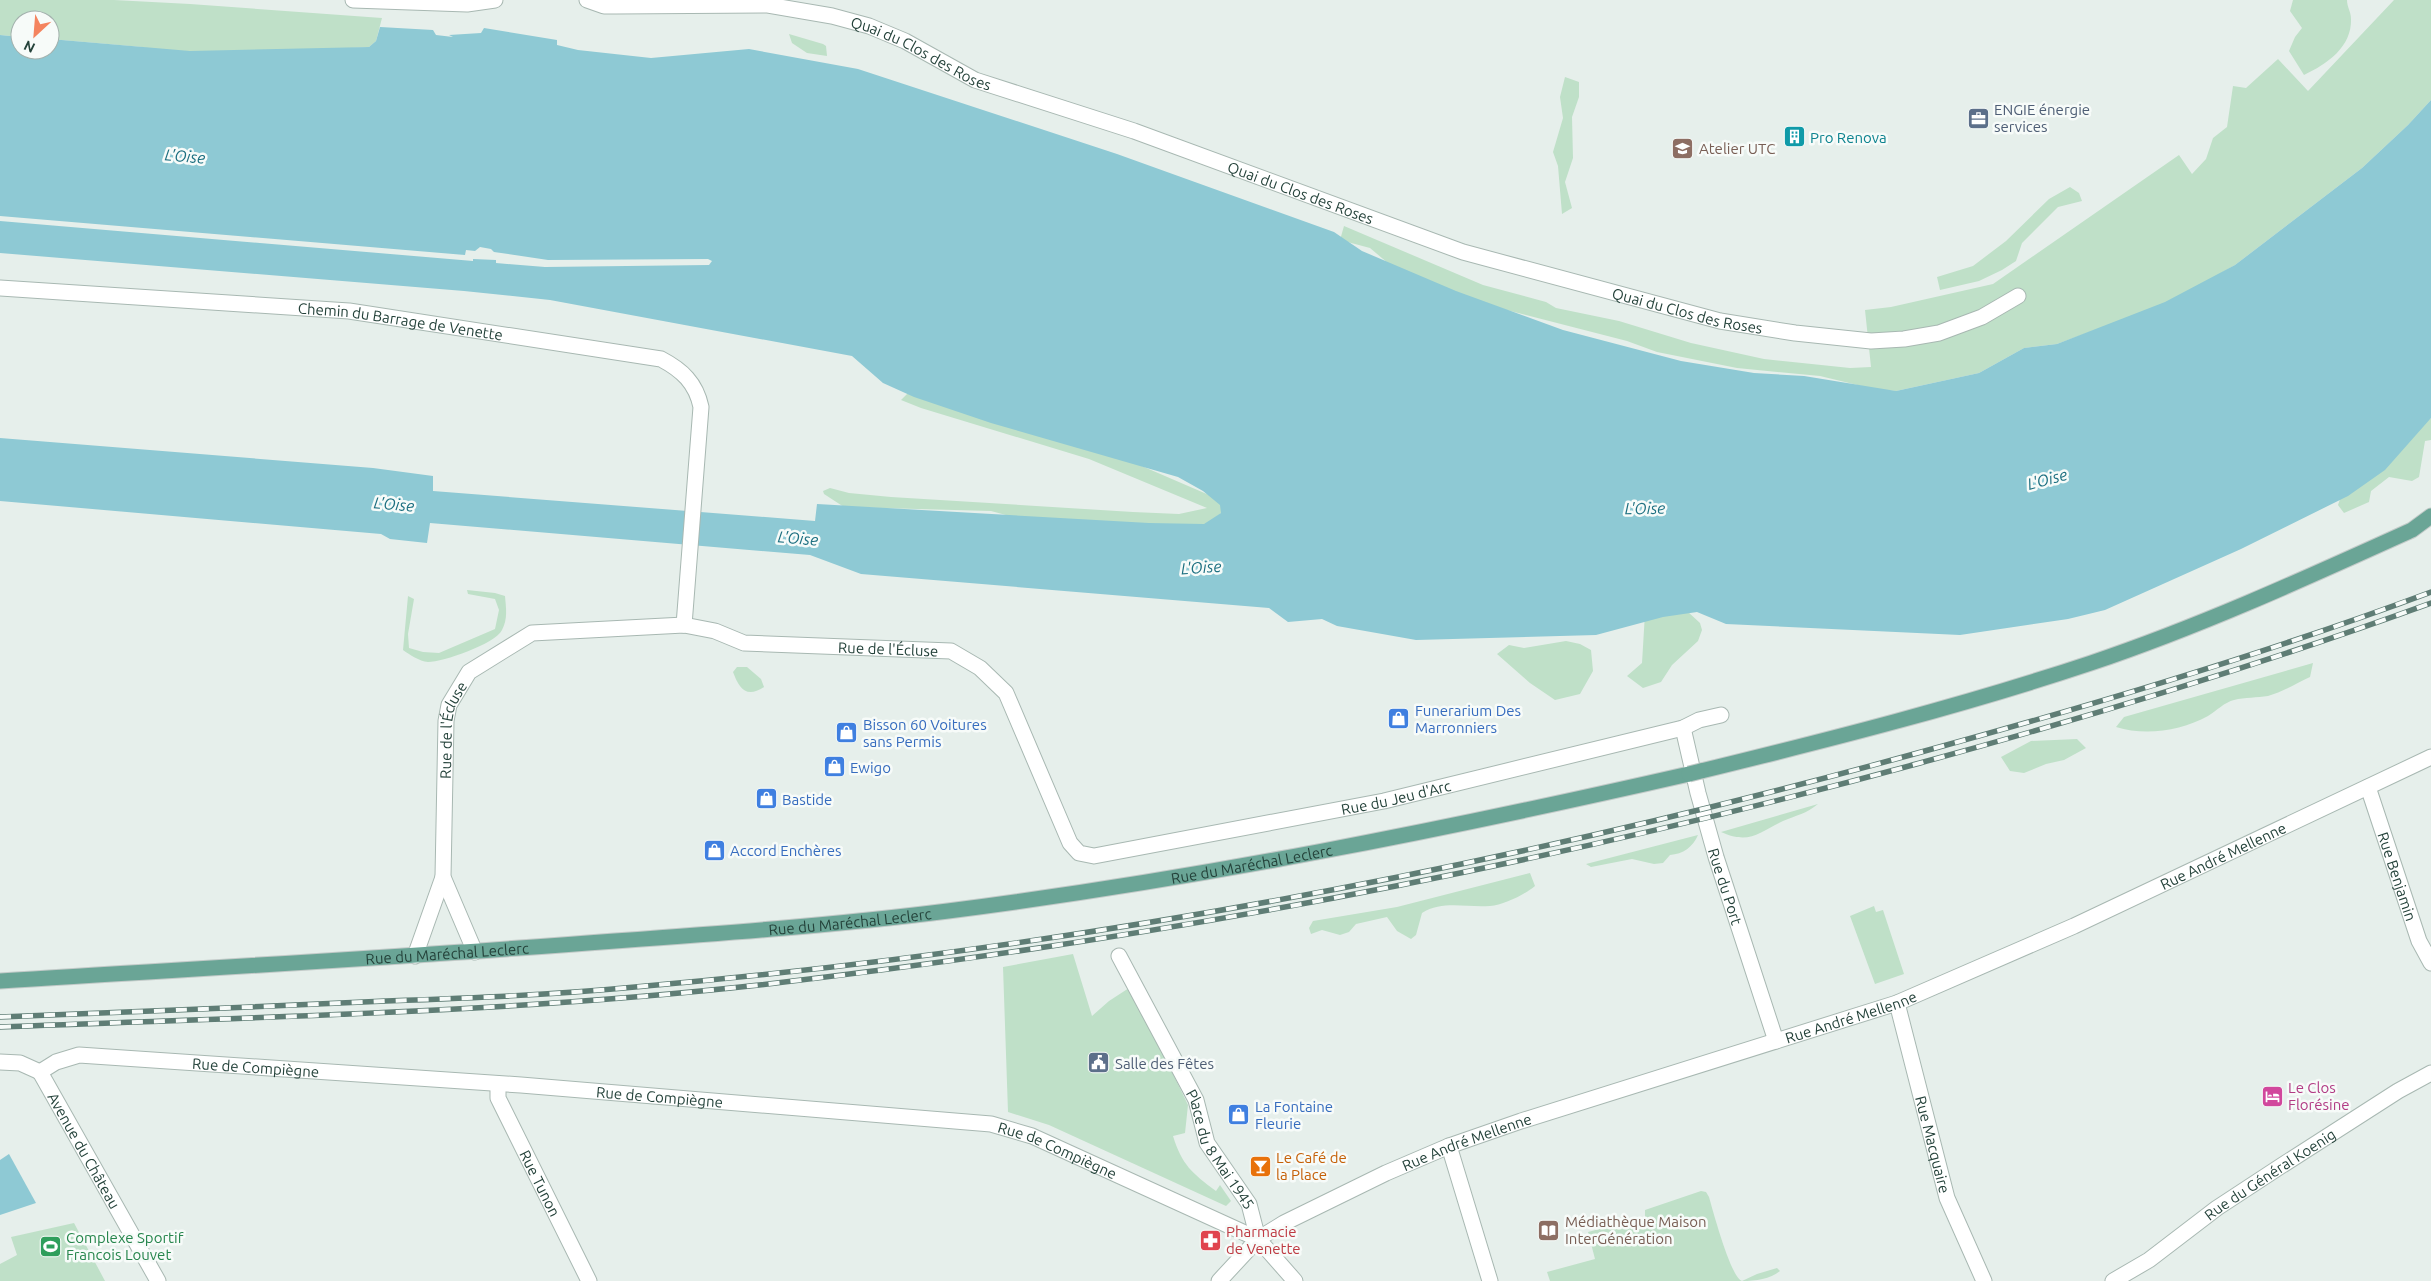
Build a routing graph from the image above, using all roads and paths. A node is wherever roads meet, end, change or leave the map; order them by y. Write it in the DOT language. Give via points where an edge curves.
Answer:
graph roads {
  1 [pos="354,0"];
  2 [pos="495,0"];
  3 [pos="587,0"];
  4 [pos="0,288"];
  5 [pos="2018,296"];
  6 [pos="2431,516"];
  7 [pos="684,625"];
  8 [pos="1721,715"];
  9 [pos="1683,728"];
  10 [pos="2431,757"];
  11 [pos="2368,787"];
  12 [pos="1070,843"];
  13 [pos="443,877"];
  14 [pos="457,909"];
  15 [pos="431,910"];
  16 [pos="475,952"];
  17 [pos="415,956"];
  18 [pos="1119,956"];
  19 [pos="2431,963"];
  20 [pos="0,981"];
  21 [pos="1897,1003"];
  22 [pos="1776,1041"];
  23 [pos="0,1062"];
  24 [pos="40,1072"];
  25 [pos="2431,1073"];
  26 [pos="498,1084"];
  27 [pos="1449,1146"];
  28 [pos="1258,1239"];
  29 [pos="158,1281"];
  30 [pos="589,1281"];
  31 [pos="1219,1281"];
  32 [pos="1294,1281"];
  33 [pos="1490,1281"];
  34 [pos="1984,1281"];
  35 [pos="2113,1281"];
  1 -- 2 [label="street" via="467,4"];
  3 -- 5 [label="street, Quai du Clos des Roses" via="604,6 768,5 869,26 905,41 975,80 1134,130 1463,252 1720,321 1795,333 1871,340 1904,339 1939,333 1982,317"];
  4 -- 7 [label="street, Chemin du Barrage de Venette" via="349,311 661,359 688,377 698,395 702,423"];
  6 -- 16 [label="main road, Rue du Maréchal Leclerc" via="2412,530 2249,604 2092,663 1938,712 1493,818 1191,875 946,911 785,928"];
  7 -- 12 [label="street, Rue de l'Écluse" via="714,631 744,643 951,650 980,668 1006,693"];
  7 -- 13 [label="street, Rue de l'Écluse" via="532,633 469,672 449,705 446,721"];
  8 -- 9 [label="street, Rue du Jeu d'Arc"];
  9 -- 12 [label="street, Rue du Jeu d'Arc" via="1384,801 1094,856 1079,853"];
  9 -- 22 [label="street, Rue du Port" via="1716,857"];
  10 -- 11 [label="street, Rue André Mellenne"];
  11 -- 19 [label="street, Rue Benjamin" via="2420,941"];
  11 -- 21 [label="street, Rue André Mellenne" via="2074,926"];
  13 -- 14 [label="street, Rue de l'Écluse"];
  13 -- 15 [label="street"];
  14 -- 15 [label="street"];
  14 -- 16 [label="street, Rue de l'Écluse"];
  15 -- 17 [label="street"];
  16 -- 17 [label="main road, Rue du Maréchal Leclerc"];
  17 -- 20 [label="main road, Rue du Maréchal Leclerc"];
  18 -- 28 [label="street, Place du 8 Mai 1945" via="1196,1100 1207,1143 1249,1204"];
  21 -- 22 [label="street, Rue André Mellenne"];
  21 -- 34 [label="street, Rue Macquaire" via="1948,1198"];
  22 -- 27 [label="street, Rue André Mellenne" via="1521,1120"];
  23 -- 24 [label="street" via="20,1063"];
  24 -- 26 [label="street, Rue de Compiègne" via="56,1062 79,1055"];
  24 -- 29 [label="street, Avenue du Château"];
  25 -- 35 [label="street, Rue du Général Koenig" via="2281,1166 2218,1208 2150,1260"];
  26 -- 28 [label="street, Rue de Compiègne" via="991,1124 1032,1136"];
  26 -- 30 [label="street, Rue Tunon" via="498,1098"];
  27 -- 28 [label="street, Rue André Mellenne" via="1361,1185"];
  27 -- 33 [label="street"];
  28 -- 31 [label="street, Rue André Mellenne"];
  28 -- 32 [label="street"];
}
